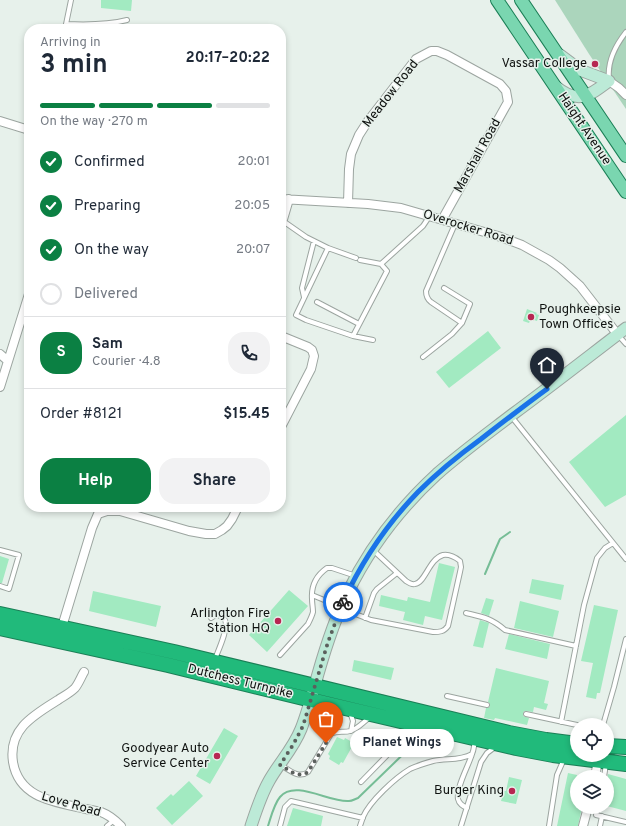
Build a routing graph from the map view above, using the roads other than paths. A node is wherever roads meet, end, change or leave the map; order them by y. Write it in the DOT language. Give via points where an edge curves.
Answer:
graph roads {
  1 [pos="71,0"];
  2 [pos="497,0"];
  3 [pos="521,0"];
  4 [pos="127,20"];
  5 [pos="67,24"];
  6 [pos="104,24"];
  7 [pos="626,32"];
  8 [pos="553,48"];
  9 [pos="609,81"];
  10 [pos="555,86"];
  11 [pos="506,91"];
  12 [pos="626,95"];
  13 [pos="586,96"];
  14 [pos="0,121"];
  15 [pos="24,128"];
  16 [pos="626,156"];
  17 [pos="626,192"];
  18 [pos="286,199"];
  19 [pos="348,203"];
  20 [pos="429,217"];
  21 [pos="442,220"];
  22 [pos="455,224"];
  23 [pos="286,226"];
  24 [pos="314,241"];
  25 [pos="328,248"];
  26 [pos="381,264"];
  27 [pos="444,288"];
  28 [pos="304,298"];
  29 [pos="317,302"];
  30 [pos="24,310"];
  31 [pos="462,323"];
  32 [pos="359,324"];
  33 [pos="622,331"];
  34 [pos="353,336"];
  35 [pos="286,338"];
  36 [pos="373,340"];
  37 [pos="626,344"];
  38 [pos="0,354"];
  39 [pos="423,357"];
  40 [pos="8,362"];
  41 [pos="0,387"];
  42 [pos="511,416"];
  43 [pos="286,417"];
  44 [pos="104,512"];
  45 [pos="123,512"];
  46 [pos="236,512"];
  47 [pos="614,543"];
  48 [pos="372,549"];
  49 [pos="0,550"];
  50 [pos="626,559"];
  51 [pos="397,573"];
  52 [pos="356,576"];
  53 [pos="0,586"];
  54 [pos="312,595"];
  55 [pos="341,607"];
  56 [pos="466,613"];
  57 [pos="0,614"];
  58 [pos="211,618"];
  59 [pos="365,618"];
  60 [pos="0,628"];
  61 [pos="54,632"];
  62 [pos="626,639"];
  63 [pos="576,646"];
  64 [pos="280,655"];
  65 [pos="214,662"];
  66 [pos="84,672"];
  67 [pos="313,693"];
  68 [pos="447,696"];
  69 [pos="487,705"];
  70 [pos="350,709"];
  71 [pos="373,714"];
  72 [pos="526,714"];
  73 [pos="605,718"];
  74 [pos="561,722"];
  75 [pos="408,723"];
  76 [pos="570,724"];
  77 [pos="351,731"];
  78 [pos="481,735"];
  79 [pos="506,739"];
  80 [pos="570,743"];
  81 [pos="614,746"];
  82 [pos="626,747"];
  83 [pos="472,754"];
  84 [pos="565,757"];
  85 [pos="570,758"];
  86 [pos="626,760"];
  87 [pos="614,761"];
  88 [pos="611,762"];
  89 [pos="626,764"];
  90 [pos="280,765"];
  91 [pos="361,782"];
  92 [pos="467,808"];
  93 [pos="586,814"];
  94 [pos="596,814"];
  95 [pos="602,816"];
  96 [pos="363,818"];
  97 [pos="114,820"];
  98 [pos="624,823"];
  99 [pos="107,826"];
  100 [pos="121,826"];
  101 [pos="251,826"];
  102 [pos="280,826"];
  103 [pos="360,826"];
  104 [pos="461,826"];
  105 [pos="549,826"];
  106 [pos="583,826"];
  107 [pos="600,826"];
  1 -- 5 [label="lane"];
  2 -- 10 [label="main road, Haight Avenue"];
  3 -- 8 [label="main road, Haight Avenue"];
  4 -- 6 [label="lane"];
  7 -- 9 [label="lane" via="611,57"];
  8 -- 9 [label="street" via="580,70"];
  8 -- 13 [label="main road, Haight Avenue"];
  9 -- 12 [label="street"];
  9 -- 13 [label="street"];
  10 -- 13 [label="street" via="572,96"];
  10 -- 17 [label="main road, Haight Avenue"];
  11 -- 19 [label="street, Meadow Road" via="500,84 438,51 431,51 416,59 359,135 351,154"];
  11 -- 21 [label="street, Marshall Road" via="508,102"];
  13 -- 16 [label="main road, Haight Avenue"];
  14 -- 15 [label="street"];
  18 -- 19 [label="street, Overocker Road"];
  19 -- 20 [label="street, Overocker Road" via="401,208"];
  20 -- 21 [label="street, Overocker Road"];
  20 -- 26 [label="lane" via="423,226"];
  21 -- 22 [label="street, Overocker Road"];
  22 -- 31 [label="lane" via="426,296"];
  22 -- 33 [label="street, Overocker Road" via="522,245 549,260 580,286"];
  23 -- 24 [label="lane"];
  24 -- 25 [label="lane"];
  24 -- 28 [label="lane" via="302,288"];
  25 -- 26 [label="lane"];
  25 -- 28 [label="lane"];
  26 -- 32 [label="lane" via="387,271"];
  27 -- 31 [label="lane" via="470,304"];
  28 -- 34 [label="lane" via="296,315"];
  29 -- 32 [label="lane"];
  30 -- 40 [label="street"];
  31 -- 39 [label="lane"];
  32 -- 34 [label="lane"];
  33 -- 37 [label="lane"];
  33 -- 42 [label="street"];
  34 -- 36 [label="lane"];
  35 -- 43 [label="street" via="308,347 314,356 311,369"];
  38 -- 40 [label="street"];
  40 -- 41 [label="street"];
  42 -- 47 [label="lane"];
  42 -- 48 [label="street" via="428,483 400,512"];
  44 -- 61 [label="street" via="98,514 92,528"];
  45 -- 46 [label="street" via="206,534 215,534 222,530"];
  47 -- 50 [label="lane"];
  47 -- 63 [label="lane" via="605,548 597,558"];
  48 -- 51 [label="lane"];
  48 -- 52 [label="street"];
  49 -- 53 [label="lane" via="19,555 9,589"];
  51 -- 59 [label="lane" via="374,593"];
  51 -- 59 [label="lane" via="406,581 415,584 420,582 436,558 448,555 461,562 447,628 442,632 433,632"];
  52 -- 54 [label="lane" via="328,568 316,579"];
  52 -- 55 [label="street"];
  54 -- 55 [label="lane"];
  54 -- 64 [label="lane" via="313,611 308,624"];
  55 -- 59 [label="lane"];
  55 -- 67 [label="street"];
  56 -- 63 [label="lane" via="491,619 505,630"];
  57 -- 61 [label="highway, Dutchess Turnpike"];
  58 -- 65 [label="lane" via="217,614 225,620 226,625"];
  60 -- 61 [label="highway, Dutchess Turnpike"];
  61 -- 65 [label="highway, Dutchess Turnpike"];
  61 -- 67 [label="highway, Dutchess Turnpike" via="174,666"];
  62 -- 73 [label="lane"];
  63 -- 74 [label="lane"];
  65 -- 67 [label="highway, Dutchess Turnpike"];
  66 -- 97 [label="street, Love Road" via="72,690 35,714 20,729 12,747 14,765 24,786 38,796 101,812"];
  67 -- 70 [label="highway, Dutchess Turnpike"];
  67 -- 79 [label="highway, Dutchess Turnpike"];
  67 -- 90 [label="street" via="297,738"];
  68 -- 69 [label="lane"];
  70 -- 71 [label="highway, Dutchess Turnpike"];
  70 -- 77 [label="lane" via="353,721"];
  71 -- 75 [label="highway, Dutchess Turnpike"];
  71 -- 77 [label="lane"];
  72 -- 74 [label="lane"];
  74 -- 76 [label="lane"];
  75 -- 78 [label="highway, Dutchess Turnpike"];
  75 -- 91 [label="lane" via="400,742"];
  77 -- 90 [label="lane" via="337,731 331,734 306,774 297,774"];
  78 -- 79 [label="highway, Dutchess Turnpike"];
  78 -- 83 [label="lane"];
  79 -- 80 [label="highway, Dutchess Turnpike"];
  79 -- 84 [label="highway, Dutchess Turnpike" via="534,752"];
  79 -- 92 [label="lane" via="484,757"];
  81 -- 82 [label="highway"];
  83 -- 92 [label="lane" via="458,796 459,802"];
  83 -- 96 [label="lane" via="459,759 433,761 410,769 391,783"];
  84 -- 85 [label="highway, Dutchess Turnpike"];
  84 -- 105 [label="lane" via="557,775"];
  86 -- 87 [label="street"];
  88 -- 89 [label="highway, Dutchess Turnpike"];
  90 -- 101 [label="street" via="263,792"];
  92 -- 104 [label="lane"];
  93 -- 106 [label="street"];
  94 -- 95 [label="lane"];
  95 -- 98 [label="lane"];
  95 -- 107 [label="lane"];
  96 -- 102 [label="lane" via="291,801 285,807"];
  96 -- 103 [label="lane"];
  97 -- 99 [label="lane"];
  97 -- 100 [label="street, Love Road"];
}
